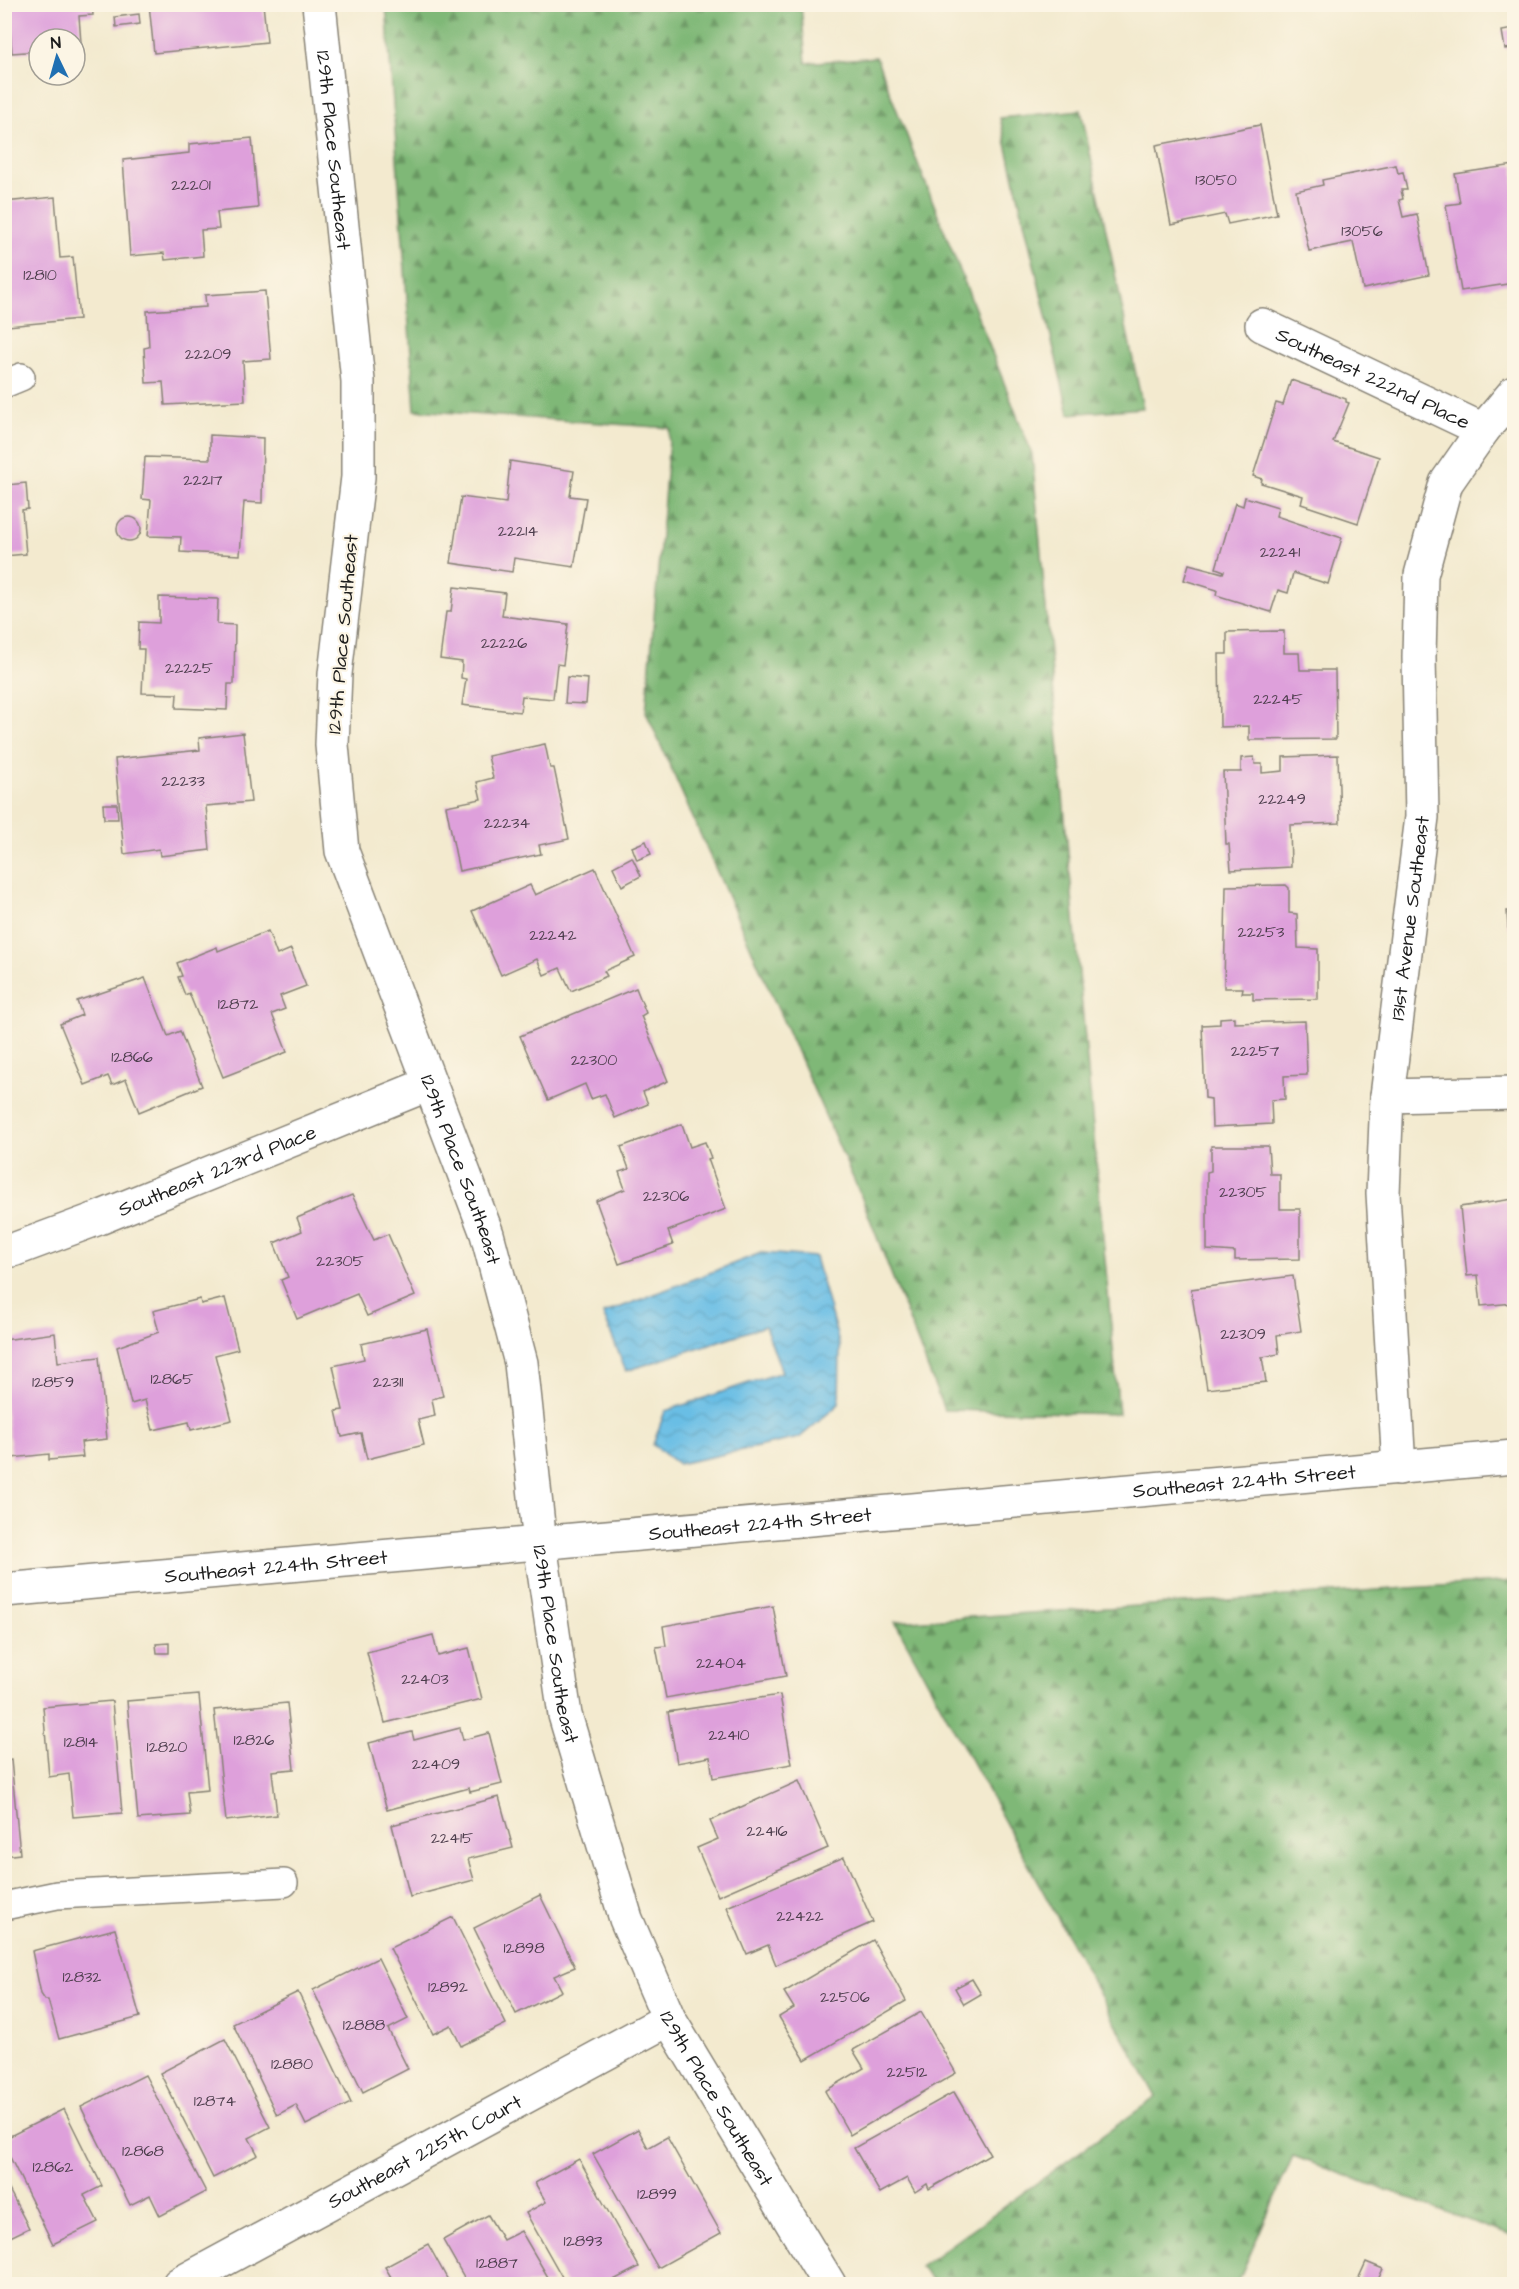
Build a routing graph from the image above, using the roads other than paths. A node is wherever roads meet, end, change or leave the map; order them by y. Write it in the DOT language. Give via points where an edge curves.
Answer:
graph roads {
  1 [pos="319,4"];
  2 [pos="1262,325"];
  3 [pos="1515,393"];
  4 [pos="1483,430"];
  5 [pos="429,1084"];
  6 [pos="1515,1093"];
  7 [pos="1387,1096"];
  8 [pos="4,1250"];
  9 [pos="1515,1457"];
  10 [pos="1398,1468"];
  11 [pos="540,1544"];
  12 [pos="4,1590"];
  13 [pos="284,1883"];
  14 [pos="4,1906"];
  15 [pos="669,2019"];
  16 [pos="179,2284"];
  17 [pos="829,2284"];
  1 -- 5 [label="street, 129th Place Southeast" via="358,381 358,477 334,686 332,745 342,851"];
  2 -- 4 [label="street, Southeast 222nd Place"];
  3 -- 4 [label="street, 131st Avenue Southeast"];
  4 -- 7 [label="street, 131st Avenue Southeast" via="1446,483 1421,575 1422,817"];
  5 -- 8 [label="street, Southeast 223rd Place" via="99,1218 14,1250"];
  5 -- 11 [label="street, 129th Place Southeast" via="487,1234 521,1363"];
  6 -- 7 [label="street"];
  7 -- 10 [label="street, 131st Avenue Southeast" via="1383,1193"];
  9 -- 10 [label="street, Southeast 224th Street"];
  10 -- 11 [label="street, Southeast 224th Street"];
  11 -- 12 [label="street, Southeast 224th Street"];
  11 -- 15 [label="street, 129th Place Southeast" via="565,1715 626,1919"];
  13 -- 14 [label="lane" via="57,1895"];
  15 -- 16 [label="street, Southeast 225th Court"];
  15 -- 17 [label="street, 129th Place Southeast"];
}
